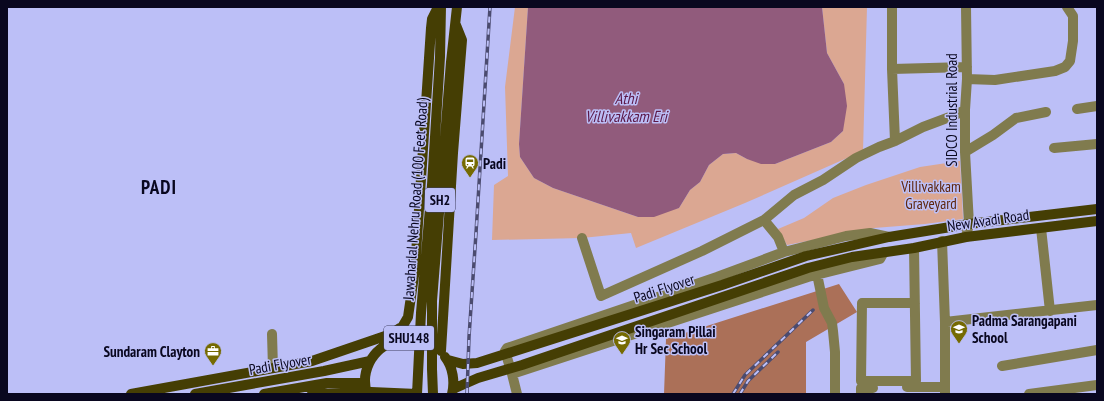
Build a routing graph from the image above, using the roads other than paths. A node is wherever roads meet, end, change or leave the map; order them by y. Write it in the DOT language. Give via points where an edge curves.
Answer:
graph roads {
  1 [pos="438,7"];
  2 [pos="441,7"];
  3 [pos="457,7"];
  4 [pos="892,7"];
  5 [pos="966,7"];
  6 [pos="1067,7"];
  7 [pos="456,25"];
  8 [pos="967,67"];
  9 [pos="892,69"];
  10 [pos="967,79"];
  11 [pos="1097,106"];
  12 [pos="1077,108"];
  13 [pos="965,110"];
  14 [pos="1046,112"];
  15 [pos="895,141"];
  16 [pos="1097,144"];
  17 [pos="1054,148"];
  18 [pos="965,152"];
  19 [pos="1097,209"];
  20 [pos="764,220"];
  21 [pos="1097,221"];
  22 [pos="969,224"];
  23 [pos="1041,228"];
  24 [pos="889,237"];
  25 [pos="966,237"];
  26 [pos="582,238"];
  27 [pos="942,241"];
  28 [pos="914,248"];
  29 [pos="784,252"];
  30 [pos="884,252"];
  31 [pos="817,274"];
  32 [pos="915,303"];
  33 [pos="1097,305"];
  34 [pos="1050,311"];
  35 [pos="421,313"];
  36 [pos="945,322"];
  37 [pos="272,334"];
  38 [pos="392,342"];
  39 [pos="1097,350"];
  40 [pos="441,351"];
  41 [pos="448,360"];
  42 [pos="312,361"];
  43 [pos="370,361"];
  44 [pos="1002,366"];
  45 [pos="273,368"];
  46 [pos="512,374"];
  47 [pos="365,383"];
  48 [pos="1097,385"];
  49 [pos="945,390"];
  50 [pos="879,391"];
  51 [pos="908,391"];
  52 [pos="452,392"];
  53 [pos="131,394"];
  54 [pos="195,394"];
  55 [pos="264,394"];
  56 [pos="312,394"];
  57 [pos="315,394"];
  58 [pos="344,394"];
  59 [pos="366,394"];
  60 [pos="418,394"];
  61 [pos="433,394"];
  62 [pos="517,394"];
  63 [pos="836,394"];
  64 [pos="861,394"];
  65 [pos="1029,394"];
  1 -- 38 [label="main road, Padi Flyover" via="431,28 415,269 408,317"];
  2 -- 35 [label="main road, Jawaharlal Nehru Road (100 Feet Road) / SH2" via="432,185"];
  3 -- 7 [label="main road, Jawaharlal Nehru Road (100 Feet Road) / SH2"];
  4 -- 9 [label="street"];
  5 -- 8 [label="street, SIDCO Industrial Road"];
  6 -- 10 [label="street" via="1073,16 1073,41 1070,61 1065,67 1055,71 995,80"];
  7 -- 40 [label="main road" via="462,40"];
  7 -- 61 [label="main road, Jawaharlal Nehru Road (100 Feet Road) / SH2" via="450,69 432,301"];
  8 -- 9 [label="street"];
  8 -- 10 [label="street, SIDCO Industrial Road"];
  9 -- 15 [label="street"];
  10 -- 13 [label="street, SIDCO Industrial Road"];
  11 -- 12 [label="street"];
  13 -- 15 [label="street"];
  13 -- 18 [label="street, SIDCO Industrial Road"];
  14 -- 18 [label="street" via="1016,118"];
  15 -- 20 [label="street" via="856,158 794,195"];
  16 -- 17 [label="street"];
  18 -- 22 [label="street, SIDCO Industrial Road"];
  19 -- 22 [label="main road, New Avadi Road"];
  20 -- 26 [label="street" via="601,296"];
  20 -- 29 [label="street" via="778,237"];
  21 -- 23 [label="main road, New Avadi Road"];
  22 -- 24 [label="main road, New Avadi Road"];
  22 -- 25 [label="street, SIDCO Industrial Road"];
  23 -- 25 [label="main road, New Avadi Road"];
  23 -- 34 [label="street"];
  24 -- 29 [label="street" via="870,233 846,236"];
  24 -- 41 [label="main road, Padi Flyover" via="806,256 477,363 463,364"];
  25 -- 27 [label="main road, New Avadi Road"];
  27 -- 28 [label="main road, New Avadi Road"];
  27 -- 36 [label="street"];
  28 -- 30 [label="main road, New Avadi Road"];
  28 -- 32 [label="street"];
  29 -- 46 [label="street" via="507,348 505,351"];
  30 -- 31 [label="street" via="880,259"];
  30 -- 52 [label="main road, Padi Flyover" via="808,268 478,378"];
  31 -- 46 [label="street"];
  31 -- 63 [label="street" via="824,308 832,323"];
  32 -- 32 [label="street" via="862,303 861,381 916,381"];
  33 -- 34 [label="street"];
  34 -- 36 [label="street"];
  35 -- 42 [label="main road" via="391,334"];
  35 -- 60 [label="main road, Jawaharlal Nehru Road (100 Feet Road) / SH2"];
  36 -- 49 [label="street"];
  37 -- 45 [label="street"];
  38 -- 40 [label="main road, Padi Flyover / SHU148" via="402,338 423,340"];
  38 -- 43 [label="main road, Padi Flyover / SHU148" via="379,350"];
  39 -- 44 [label="street"];
  40 -- 41 [label="main road, Padi Flyover / SHU148"];
  41 -- 52 [label="main road, Padi Flyover / SHU148" via="453,374"];
  42 -- 45 [label="main road"];
  42 -- 57 [label="main road"];
  43 -- 47 [label="main road, SHU148"];
  43 -- 54 [label="main road, Padi Flyover / SHU148" via="324,372"];
  45 -- 53 [label="main road"];
  46 -- 62 [label="street"];
  47 -- 55 [label="main road, Padi Flyover" via="327,383"];
  47 -- 59 [label="main road, SHU148"];
  48 -- 65 [label="street"];
  49 -- 51 [label="street"];
  50 -- 51 [label="street"];
  50 -- 64 [label="street" via="861,388"];
  56 -- 57 [label="main road"];
  57 -- 58 [label="main road"];
  58 -- 60 [label="main road"];
}
